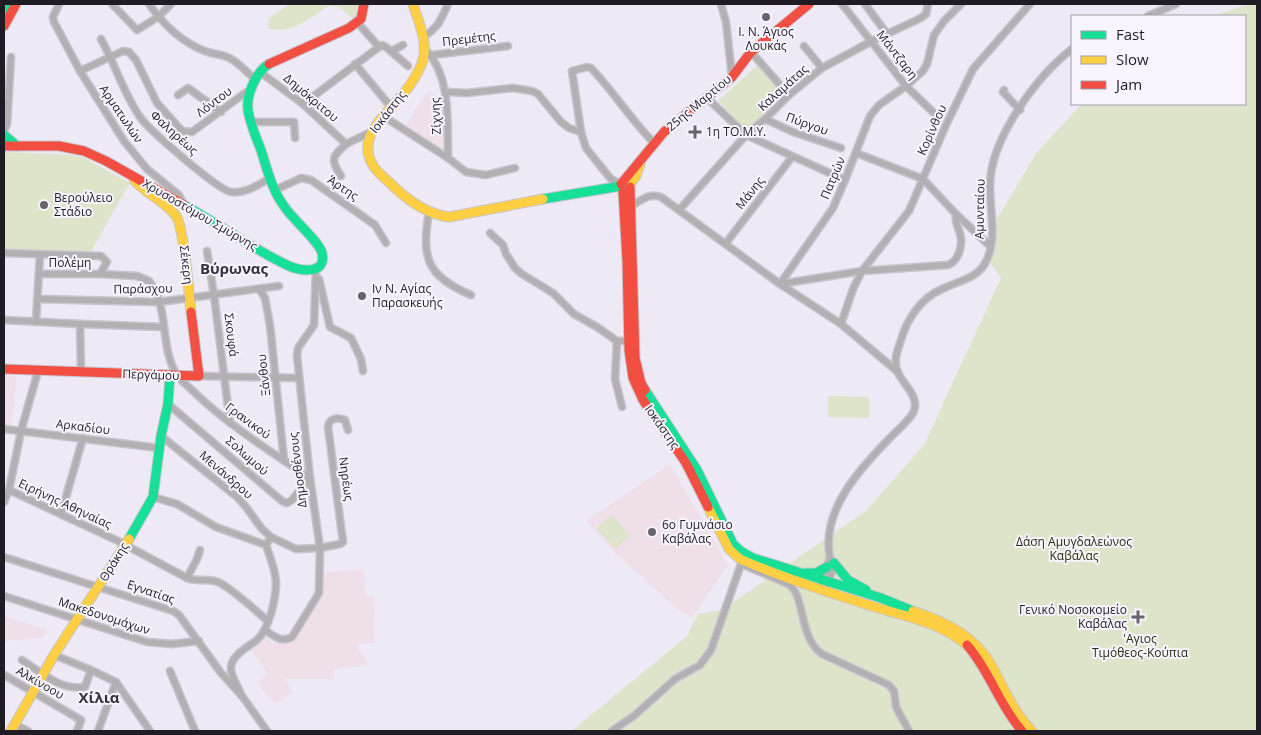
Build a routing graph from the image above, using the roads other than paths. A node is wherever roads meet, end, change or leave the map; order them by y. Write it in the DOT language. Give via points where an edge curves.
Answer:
graph roads {
  1 [pos="7,4"];
  2 [pos="16,4"];
  3 [pos="59,4"];
  4 [pos="112,4"];
  5 [pos="149,4"];
  6 [pos="171,4"];
  7 [pos="364,4"];
  8 [pos="413,4"];
  9 [pos="448,4"];
  10 [pos="721,4"];
  11 [pos="842,4"];
  12 [pos="865,4"];
  13 [pos="928,4"];
  14 [pos="961,4"];
  15 [pos="1030,4"];
  16 [pos="1176,4"];
  17 [pos="804,6"];
  18 [pos="4,9"];
  19 [pos="1150,15"];
  20 [pos="158,17"];
  21 [pos="358,22"];
  22 [pos="4,26"];
  23 [pos="887,34"];
  24 [pos="423,37"];
  25 [pos="101,39"];
  26 [pos="872,41"];
  27 [pos="403,45"];
  28 [pos="508,46"];
  29 [pos="804,46"];
  30 [pos="379,47"];
  31 [pos="1071,49"];
  32 [pos="392,51"];
  33 [pos="429,52"];
  34 [pos="751,52"];
  35 [pos="111,56"];
  36 [pos="11,57"];
  37 [pos="355,64"];
  38 [pos="408,66"];
  39 [pos="822,68"];
  40 [pos="80,72"];
  41 [pos="258,75"];
  42 [pos="732,77"];
  43 [pos="906,86"];
  44 [pos="251,90"];
  45 [pos="1004,90"];
  46 [pos="447,92"];
  47 [pos="178,95"];
  48 [pos="789,95"];
  49 [pos="707,98"];
  50 [pos="304,104"];
  51 [pos="391,107"];
  52 [pos="1020,110"];
  53 [pos="221,112"];
  54 [pos="383,116"];
  55 [pos="938,118"];
  56 [pos="765,120"];
  57 [pos="251,122"];
  58 [pos="371,132"];
  59 [pos="581,132"];
  60 [pos="4,133"];
  61 [pos="746,135"];
  62 [pos="295,138"];
  63 [pos="654,143"];
  64 [pos="346,144"];
  65 [pos="4,146"];
  66 [pos="17,146"];
  67 [pos="841,148"];
  68 [pos="856,154"];
  69 [pos="792,157"];
  70 [pos="448,158"];
  71 [pos="514,168"];
  72 [pos="131,176"];
  73 [pos="341,176"];
  74 [pos="270,178"];
  75 [pos="923,178"];
  76 [pos="845,180"];
  77 [pos="625,187"];
  78 [pos="275,190"];
  79 [pos="182,203"];
  80 [pos="628,208"];
  81 [pos="680,209"];
  82 [pos="429,212"];
  83 [pos="956,214"];
  84 [pos="490,233"];
  85 [pos="386,243"];
  86 [pos="726,243"];
  87 [pos="990,246"];
  88 [pos="207,251"];
  89 [pos="4,253"];
  90 [pos="40,254"];
  91 [pos="316,268"];
  92 [pos="862,272"];
  93 [pos="38,274"];
  94 [pos="100,274"];
  95 [pos="780,284"];
  96 [pos="279,286"];
  97 [pos="259,288"];
  98 [pos="214,295"];
  99 [pos="471,295"];
  100 [pos="37,298"];
  101 [pos="190,298"];
  102 [pos="158,302"];
  103 [pos="4,320"];
  104 [pos="36,322"];
  105 [pos="80,324"];
  106 [pos="841,324"];
  107 [pos="164,327"];
  108 [pos="617,341"];
  109 [pos="632,341"];
  110 [pos="4,369"];
  111 [pos="363,370"];
  112 [pos="38,371"];
  113 [pos="81,372"];
  114 [pos="898,372"];
  115 [pos="173,376"];
  116 [pos="199,376"];
  117 [pos="225,377"];
  118 [pos="276,378"];
  119 [pos="299,378"];
  120 [pos="168,404"];
  121 [pos="622,407"];
  122 [pos="230,422"];
  123 [pos="4,429"];
  124 [pos="348,430"];
  125 [pos="21,431"];
  126 [pos="160,436"];
  127 [pos="83,438"];
  128 [pos="159,448"];
  129 [pos="284,460"];
  130 [pos="310,478"];
  131 [pos="9,490"];
  132 [pos="153,497"];
  133 [pos="4,502"];
  134 [pos="61,514"];
  135 [pos="271,537"];
  136 [pos="125,545"];
  137 [pos="266,545"];
  138 [pos="320,548"];
  139 [pos="200,550"];
  140 [pos="4,556"];
  141 [pos="740,561"];
  142 [pos="830,563"];
  143 [pos="800,572"];
  144 [pos="187,578"];
  145 [pos="824,585"];
  146 [pos="99,586"];
  147 [pos="4,596"];
  148 [pos="877,596"];
  149 [pos="77,619"];
  150 [pos="268,621"];
  151 [pos="265,630"];
  152 [pos="199,641"];
  153 [pos="54,655"];
  154 [pos="22,660"];
  155 [pos="91,670"];
  156 [pos="170,671"];
  157 [pos="43,673"];
  158 [pos="4,675"];
  159 [pos="116,682"];
  160 [pos="32,690"];
  161 [pos="242,696"];
  162 [pos="12,728"];
  163 [pos="28,731"];
  164 [pos="76,731"];
  165 [pos="99,731"];
  166 [pos="150,731"];
  167 [pos="195,731"];
  168 [pos="267,731"];
  169 [pos="612,731"];
  170 [pos="909,731"];
  171 [pos="1022,731"];
  172 [pos="1032,731"];
  1 -- 18 [label="street"];
  2 -- 22 [label="street"];
  3 -- 40 [label="street, Αρματωλών" via="53,16 55,26"];
  4 -- 20 [label="street" via="137,30"];
  5 -- 20 [label="street, Δημόκριτου"];
  6 -- 20 [label="street"];
  7 -- 21 [label="street"];
  8 -- 24 [label="street"];
  9 -- 24 [label="street" via="434,30"];
  10 -- 42 [label="street"];
  11 -- 26 [label="street, Μάντζαρη"];
  12 -- 23 [label="street"];
  13 -- 23 [label="street, Καλαμάτας" via="926,14 921,18"];
  14 -- 43 [label="street, Πατρών" via="934,35 924,71"];
  15 -- 75 [label="street, Κορίνθου" via="973,69"];
  16 -- 19 [label="street"];
  17 -- 34 [label="street, 25ης Μαρτίου"];
  20 -- 41 [label="street, Δημόκριτου" via="183,39 227,57"];
  21 -- 30 [label="street"];
  21 -- 41 [label="street" via="334,36 278,58"];
  23 -- 26 [label="street, Καλαμάτας"];
  24 -- 33 [label="street"];
  25 -- 35 [label="street, Φαληρέως"];
  26 -- 39 [label="street, Καλαμάτας"];
  26 -- 43 [label="street, Μάντζαρη"];
  27 -- 32 [label="street"];
  28 -- 33 [label="street, Πρεμέτης"];
  29 -- 39 [label="street"];
  30 -- 32 [label="street" via="382,45"];
  30 -- 37 [label="street"];
  31 -- 52 [label="street, Αμυνταίου" via="1040,79"];
  32 -- 38 [label="street"];
  33 -- 46 [label="street, Ζίχνης"];
  33 -- 51 [label="street, Ιοκάστης" via="417,75"];
  34 -- 42 [label="street, 25ης Μαρτίου"];
  34 -- 48 [label="street"];
  35 -- 40 [label="street"];
  35 -- 53 [label="street, Λόντου" via="123,51 132,54 157,103 182,131 192,132"];
  35 -- 74 [label="street, Φαληρέως" via="134,108 146,125 216,184 230,192 240,192"];
  36 -- 60 [label="street"];
  37 -- 50 [label="street"];
  37 -- 51 [label="street"];
  39 -- 48 [label="street, Καλαμάτας"];
  40 -- 79 [label="street, Αρματωλών" via="130,148 147,169 179,195"];
  41 -- 44 [label="street"];
  41 -- 50 [label="street, Δημόκριτου"];
  42 -- 49 [label="street, 25ης Μαρτίου"];
  43 -- 55 [label="street, Μάντζαρη"];
  43 -- 68 [label="street, Πατρών" via="879,105 870,116"];
  44 -- 53 [label="street, Λόντου"];
  44 -- 57 [label="street" via="248,109"];
  45 -- 52 [label="street"];
  46 -- 59 [label="street" via="524,89 538,94 565,125"];
  46 -- 70 [label="street, Ζίχνης"];
  47 -- 53 [label="street" via="188,88"];
  48 -- 56 [label="street, Καλαμάτας"];
  49 -- 61 [label="street"];
  49 -- 63 [label="street, 25ης Μαρτίου"];
  50 -- 64 [label="street, Δημόκριτου"];
  51 -- 54 [label="street, Ιοκάστης"];
  52 -- 87 [label="street, Αμυνταίου" via="1004,135 993,166 990,181 993,233"];
  54 -- 58 [label="street, Ιοκάστης"];
  54 -- 70 [label="street"];
  56 -- 61 [label="street, Καλαμάτας"];
  56 -- 67 [label="street, Πύργου"];
  57 -- 62 [label="street" via="294,122"];
  57 -- 74 [label="street"];
  58 -- 64 [label="street"];
  58 -- 82 [label="street, Ιοκάστης" via="367,152 376,171"];
  59 -- 63 [label="street" via="571,72 587,67 606,84 641,131"];
  59 -- 77 [label="street" via="593,158 612,179"];
  60 -- 66 [label="street"];
  61 -- 69 [label="street"];
  61 -- 81 [label="street, Καλαμάτας"];
  63 -- 77 [label="street, 25ης Μαρτίου" via="629,173"];
  64 -- 73 [label="street" via="333,161"];
  65 -- 66 [label="street, Χρυσοστόμου Σμύρνης"];
  66 -- 72 [label="street, Χρυσοστόμου Σμύρνης" via="75,148 119,167"];
  68 -- 75 [label="street"];
  68 -- 76 [label="street, Πατρών"];
  69 -- 76 [label="street"];
  69 -- 86 [label="street, Μάνης"];
  70 -- 71 [label="street" via="466,172 486,175"];
  72 -- 79 [label="street, Χρυσοστόμου Σμύρνης"];
  72 -- 101 [label="street, Σέκερη" via="178,219"];
  74 -- 78 [label="street"];
  75 -- 83 [label="street"];
  75 -- 92 [label="street, Κορίνθου" via="909,211"];
  76 -- 95 [label="street, Πατρών" via="833,208"];
  77 -- 80 [label="street, Ιοκάστης"];
  77 -- 82 [label="street, Ιοκάστης" via="591,190 449,216"];
  78 -- 85 [label="street, Άρτης" via="301,178 311,180 375,225"];
  78 -- 91 [label="street" via="282,204 319,246 322,258"];
  79 -- 91 [label="street, Χρυσοστόμου Σμύρνης" via="285,263 308,271"];
  80 -- 81 [label="street" via="655,194"];
  80 -- 109 [label="street, Ιοκάστης"];
  81 -- 86 [label="street"];
  82 -- 99 [label="street" via="427,257 438,276"];
  83 -- 87 [label="street"];
  83 -- 92 [label="street" via="955,224 961,242 954,263"];
  84 -- 108 [label="street" via="503,245 511,262 522,274 553,293 574,314"];
  86 -- 95 [label="street"];
  87 -- 114 [label="street, Αμυνταίου" via="984,266 978,272 930,296 913,313 896,358"];
  88 -- 98 [label="street, Σκουφά"];
  89 -- 90 [label="street"];
  90 -- 93 [label="street"];
  90 -- 94 [label="street" via="101,256 106,262"];
  91 -- 111 [label="street" via="330,327 351,338"];
  91 -- 119 [label="street, Δημοσθένους" via="314,325 297,352"];
  92 -- 95 [label="street"];
  92 -- 106 [label="street, Κορίνθου"];
  93 -- 94 [label="street, Πολέμη"];
  93 -- 100 [label="street"];
  94 -- 102 [label="street, Πολέμη" via="145,278 151,283"];
  95 -- 106 [label="street"];
  96 -- 97 [label="street, Παράσχου"];
  97 -- 98 [label="street, Παράσχου"];
  97 -- 118 [label="street, Ξάνθου" via="265,298"];
  98 -- 101 [label="street, Παράσχου"];
  98 -- 117 [label="street, Σκουφά"];
  100 -- 102 [label="street, Παράσχου"];
  100 -- 104 [label="street"];
  101 -- 102 [label="street, Παράσχου"];
  101 -- 116 [label="street, Σέκερη"];
  102 -- 107 [label="street"];
  103 -- 104 [label="street"];
  104 -- 105 [label="street"];
  105 -- 107 [label="street"];
  105 -- 113 [label="street"];
  106 -- 114 [label="street"];
  107 -- 115 [label="street"];
  108 -- 109 [label="street"];
  108 -- 121 [label="street" via="615,379"];
  109 -- 141 [label="street, Ιοκάστης" via="633,378 643,400 686,463 726,545"];
  109 -- 143 [label="street, Ιοκάστης" via="641,382 700,474 733,544 747,555"];
  110 -- 112 [label="street, Περγάμου"];
  112 -- 113 [label="street, Περγάμου"];
  112 -- 125 [label="street"];
  113 -- 115 [label="street, Περγάμου"];
  114 -- 142 [label="street" via="914,400 913,413 868,460 838,504 830,527"];
  115 -- 116 [label="street, Περγάμου"];
  115 -- 120 [label="street, Θράκης"];
  115 -- 122 [label="street, Γρανικού"];
  116 -- 117 [label="street, Περγάμου"];
  117 -- 118 [label="street, Περγάμου"];
  117 -- 122 [label="street, Σκουφά"];
  118 -- 119 [label="street, Περγάμου"];
  118 -- 129 [label="street, Ξάνθου"];
  119 -- 130 [label="street, Δημοσθένους"];
  120 -- 126 [label="street, Θράκης"];
  120 -- 130 [label="street, Σολωμού" via="282,501 292,500"];
  122 -- 129 [label="street, Γρανικού"];
  123 -- 125 [label="street, Αρκαδίου"];
  124 -- 138 [label="street, Νηρέως" via="341,418 329,422 343,542"];
  125 -- 127 [label="street, Αρκαδίου"];
  125 -- 131 [label="street"];
  126 -- 128 [label="street, Θράκης"];
  126 -- 135 [label="street, Μενάνδρου" via="237,497"];
  127 -- 128 [label="street, Αρκαδίου"];
  127 -- 134 [label="street"];
  128 -- 132 [label="street, Θράκης"];
  129 -- 130 [label="street, Γρανικού"];
  130 -- 138 [label="street, Δημοσθένους"];
  131 -- 133 [label="street"];
  131 -- 134 [label="street, Ειρήνης Αθηναίας"];
  132 -- 136 [label="street, Θράκης"];
  132 -- 137 [label="street" via="177,504 216,527"];
  134 -- 136 [label="street, Ειρήνης Αθηναίας"];
  135 -- 137 [label="street"];
  135 -- 138 [label="street, Μενάνδρου" via="296,548"];
  136 -- 144 [label="street, Ειρήνης Αθηναίας"];
  136 -- 146 [label="street, Θράκης"];
  137 -- 150 [label="street" via="276,581"];
  138 -- 151 [label="street, Δημοσθένους" via="319,593 292,637 280,640"];
  139 -- 144 [label="street"];
  140 -- 146 [label="street, Εγνατίας"];
  141 -- 145 [label="street, Ιοκάστης"];
  141 -- 169 [label="street" via="706,658"];
  141 -- 170 [label="street" via="794,588 802,620 814,647 822,654 889,685"];
  142 -- 143 [label="street" via="816,573"];
  142 -- 145 [label="street"];
  142 -- 148 [label="street" via="848,580"];
  143 -- 145 [label="street, Ιοκάστης"];
  144 -- 150 [label="street, Ειρήνης Αθηναίας" via="221,583"];
  145 -- 148 [label="street"];
  145 -- 171 [label="street" via="934,626 962,641 980,661 1013,721"];
  146 -- 149 [label="street, Θράκης"];
  146 -- 152 [label="street, Εγνατίας" via="174,611"];
  147 -- 149 [label="street, Μακεδονομάχων"];
  148 -- 172 [label="street" via="938,619 970,639 986,657 1021,720"];
  149 -- 152 [label="street, Μακεδονομάχων" via="147,642"];
  149 -- 153 [label="street, Θράκης"];
  150 -- 151 [label="street"];
  151 -- 161 [label="street" via="232,662 232,677 240,686"];
  152 -- 161 [label="street, Εγνατίας"];
  153 -- 155 [label="street"];
  153 -- 157 [label="street, Θράκης"];
  154 -- 157 [label="street"];
  155 -- 157 [label="street" via="85,686 75,688 62,686"];
  155 -- 159 [label="street"];
  156 -- 167 [label="street"];
  157 -- 160 [label="street, Θράκης"];
  158 -- 160 [label="street, Αλκίνοου"];
  159 -- 165 [label="street"];
  159 -- 166 [label="street"];
  160 -- 162 [label="street, Θράκης"];
  160 -- 164 [label="street, Αλκίνοου" via="81,720"];
  161 -- 168 [label="street, Εγνατίας"];
  162 -- 163 [label="street"];
}
